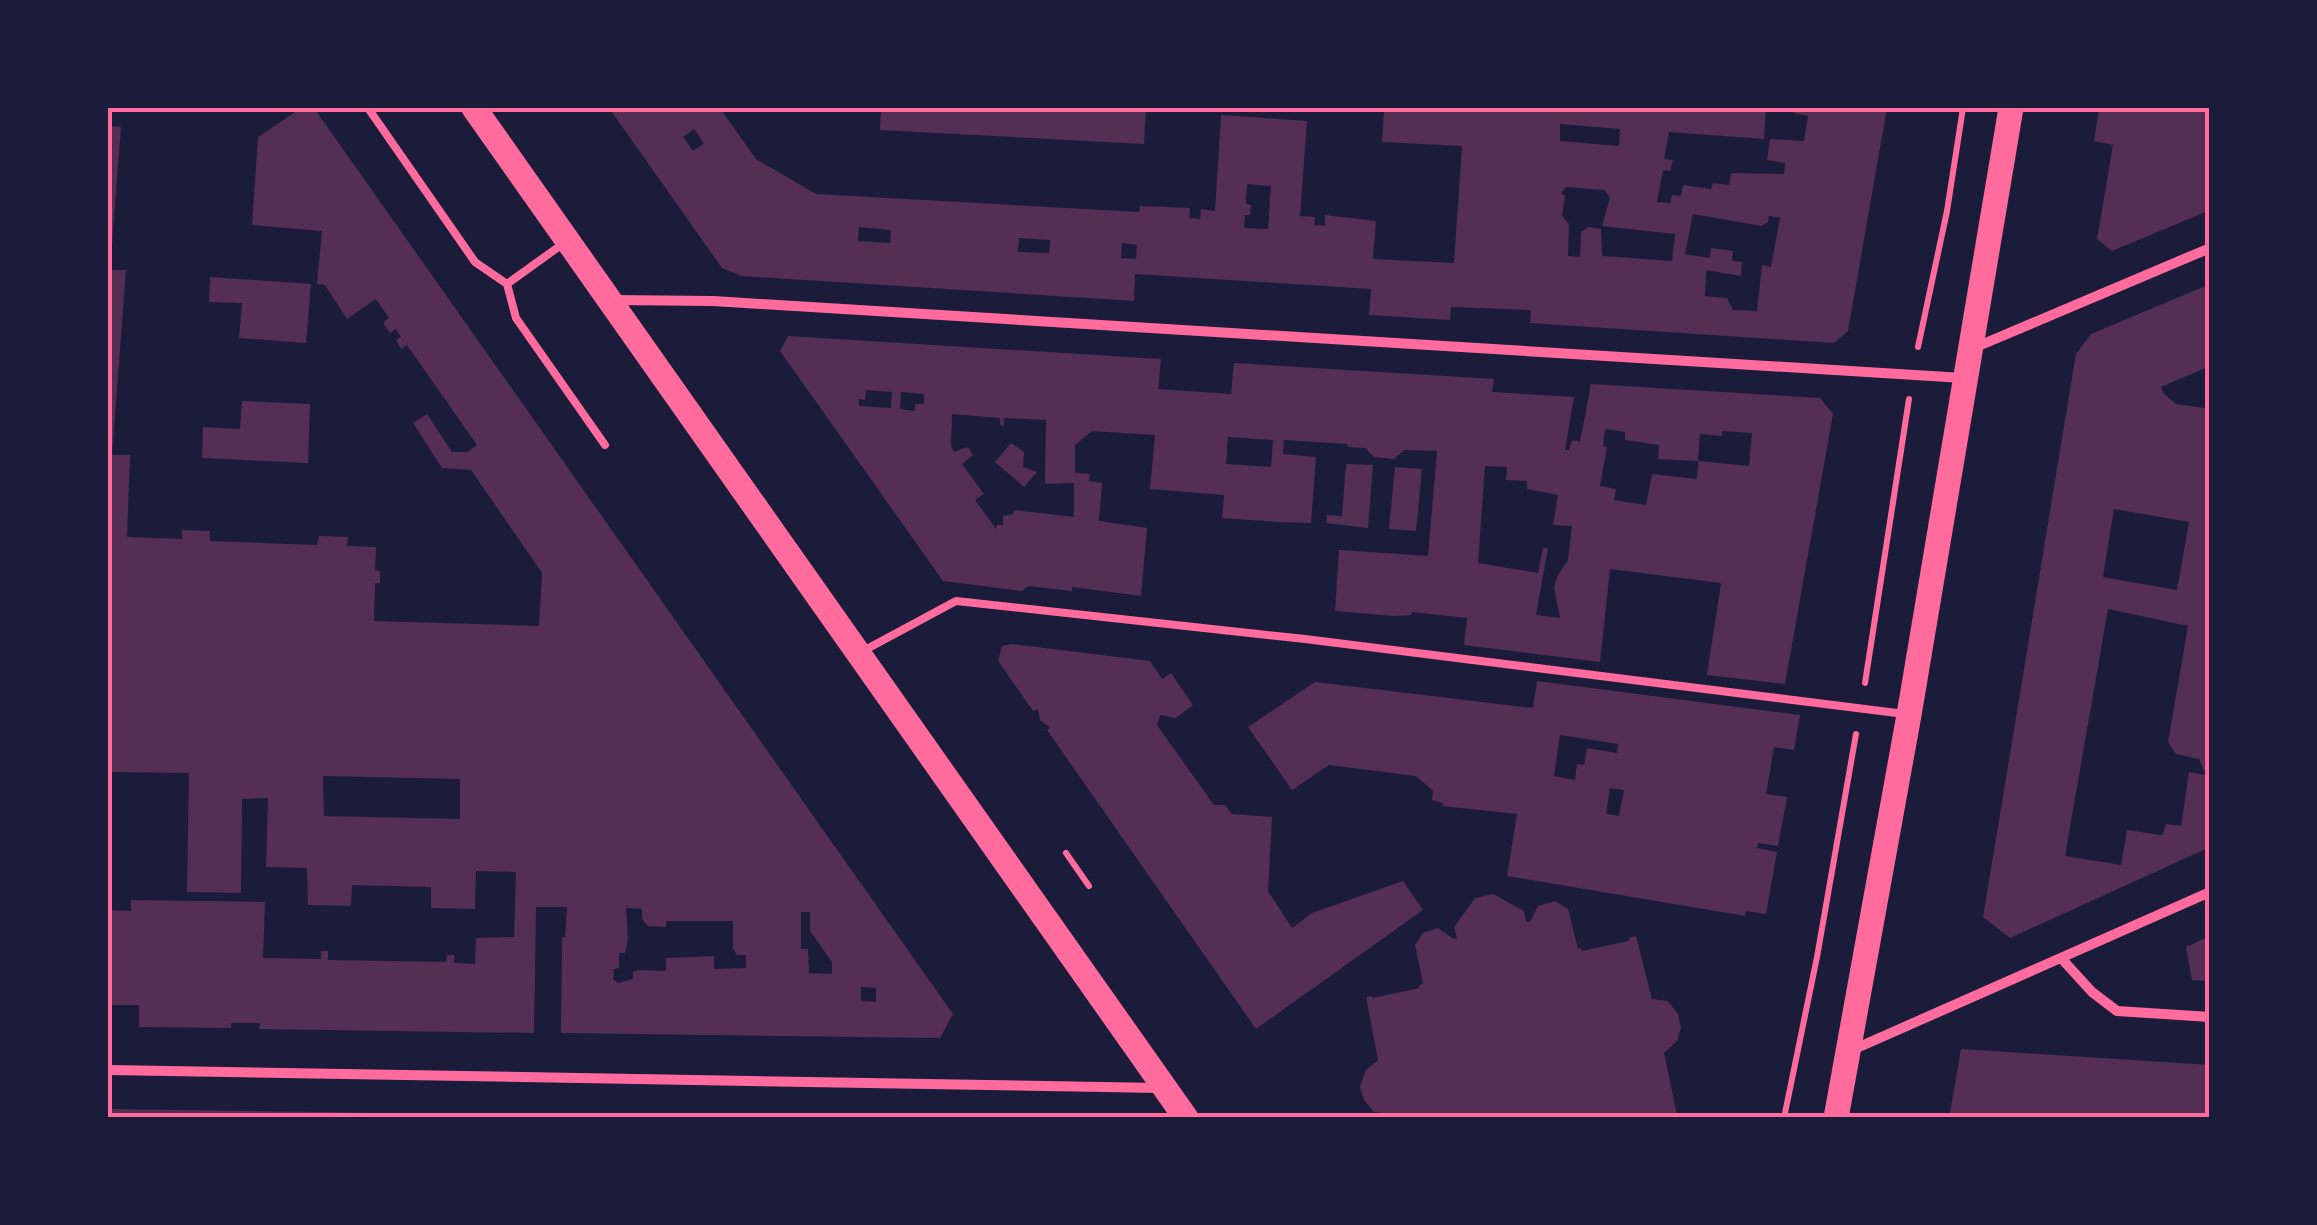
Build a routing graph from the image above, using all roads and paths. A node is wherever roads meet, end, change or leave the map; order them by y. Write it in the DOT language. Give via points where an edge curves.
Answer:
graph roads {
  1 [pos="368,108"];
  2 [pos="474,108"];
  3 [pos="1964,108"];
  4 [pos="2011,108"];
  5 [pos="568,241"];
  6 [pos="2210,248"];
  7 [pos="507,284"];
  8 [pos="609,300"];
  9 [pos="1969,350"];
  10 [pos="1912,375"];
  11 [pos="1964,378"];
  12 [pos="605,445"];
  13 [pos="859,653"];
  14 [pos="1860,708"];
  15 [pos="1909,715"];
  16 [pos="1066,854"];
  17 [pos="1089,886"];
  18 [pos="2210,892"];
  19 [pos="2061,958"];
  20 [pos="2210,1017"];
  21 [pos="1849,1052"];
  22 [pos="108,1070"];
  23 [pos="1165,1088"];
  24 [pos="1186,1118"];
  25 [pos="1784,1118"];
  26 [pos="1836,1118"];
  1 -- 7 [label="lane" via="475,262"];
  2 -- 5 [label="main road"];
  3 -- 10 [label="path"];
  4 -- 9 [label="main road"];
  5 -- 7 [label="lane"];
  5 -- 8 [label="main road"];
  6 -- 9 [label="street"];
  7 -- 12 [label="lane" via="516,318"];
  8 -- 10 [label="street"];
  8 -- 13 [label="main road"];
  9 -- 11 [label="main road"];
  10 -- 11 [label="street"];
  10 -- 14 [label="path"];
  11 -- 15 [label="main road"];
  13 -- 14 [label="lane" via="956,600"];
  13 -- 23 [label="main road"];
  14 -- 15 [label="lane"];
  14 -- 25 [label="path"];
  15 -- 21 [label="main road"];
  16 -- 17 [label="path"];
  18 -- 19 [label="street"];
  19 -- 20 [label="street" via="2116,1011"];
  19 -- 21 [label="street"];
  21 -- 26 [label="main road"];
  22 -- 23 [label="street"];
  23 -- 24 [label="main road"];
}
